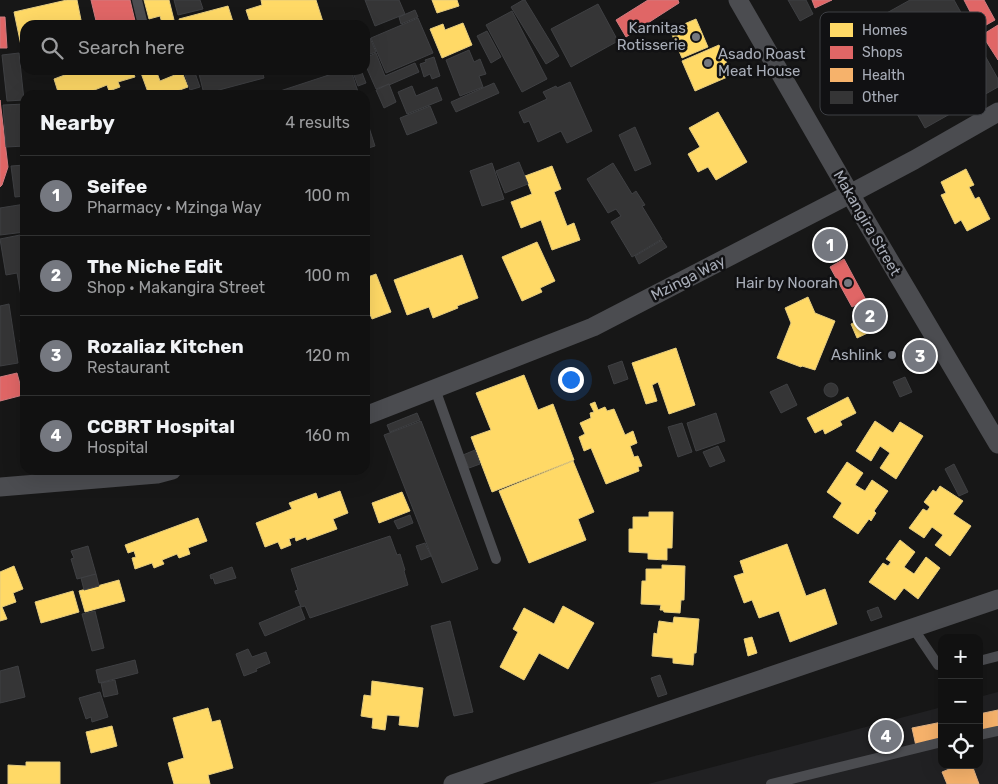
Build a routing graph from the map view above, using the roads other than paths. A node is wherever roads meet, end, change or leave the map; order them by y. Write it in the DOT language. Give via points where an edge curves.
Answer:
graph roads {
  1 [pos="137,0"];
  2 [pos="738,0"];
  3 [pos="142,20"];
  4 [pos="998,112"];
  5 [pos="850,194"];
  6 [pos="436,389"];
  7 [pos="370,414"];
  8 [pos="998,444"];
  9 [pos="145,475"];
  10 [pos="0,487"];
  11 [pos="496,559"];
  12 [pos="998,598"];
  13 [pos="913,628"];
  14 [pos="998,656"];
  15 [pos="983,660"];
  16 [pos="938,665"];
  17 [pos="998,731"];
  18 [pos="983,734"];
  19 [pos="938,743"];
  20 [pos="453,784"];
  21 [pos="771,784"];
  1 -- 3 [label="lane"];
  2 -- 5 [label="street, Makangira Street"];
  4 -- 5 [label="street, Mzinga Way"];
  5 -- 6 [label="street, Mzinga Way" via="593,327"];
  5 -- 8 [label="street, Makangira Street"];
  6 -- 7 [label="street, Mzinga Way"];
  6 -- 11 [label="lane"];
  9 -- 10 [label="street"];
  12 -- 13 [label="street"];
  13 -- 16 [label="lane"];
  13 -- 20 [label="street"];
  14 -- 15 [label="lane"];
  17 -- 18 [label="lane"];
  19 -- 21 [label="lane"];
}
